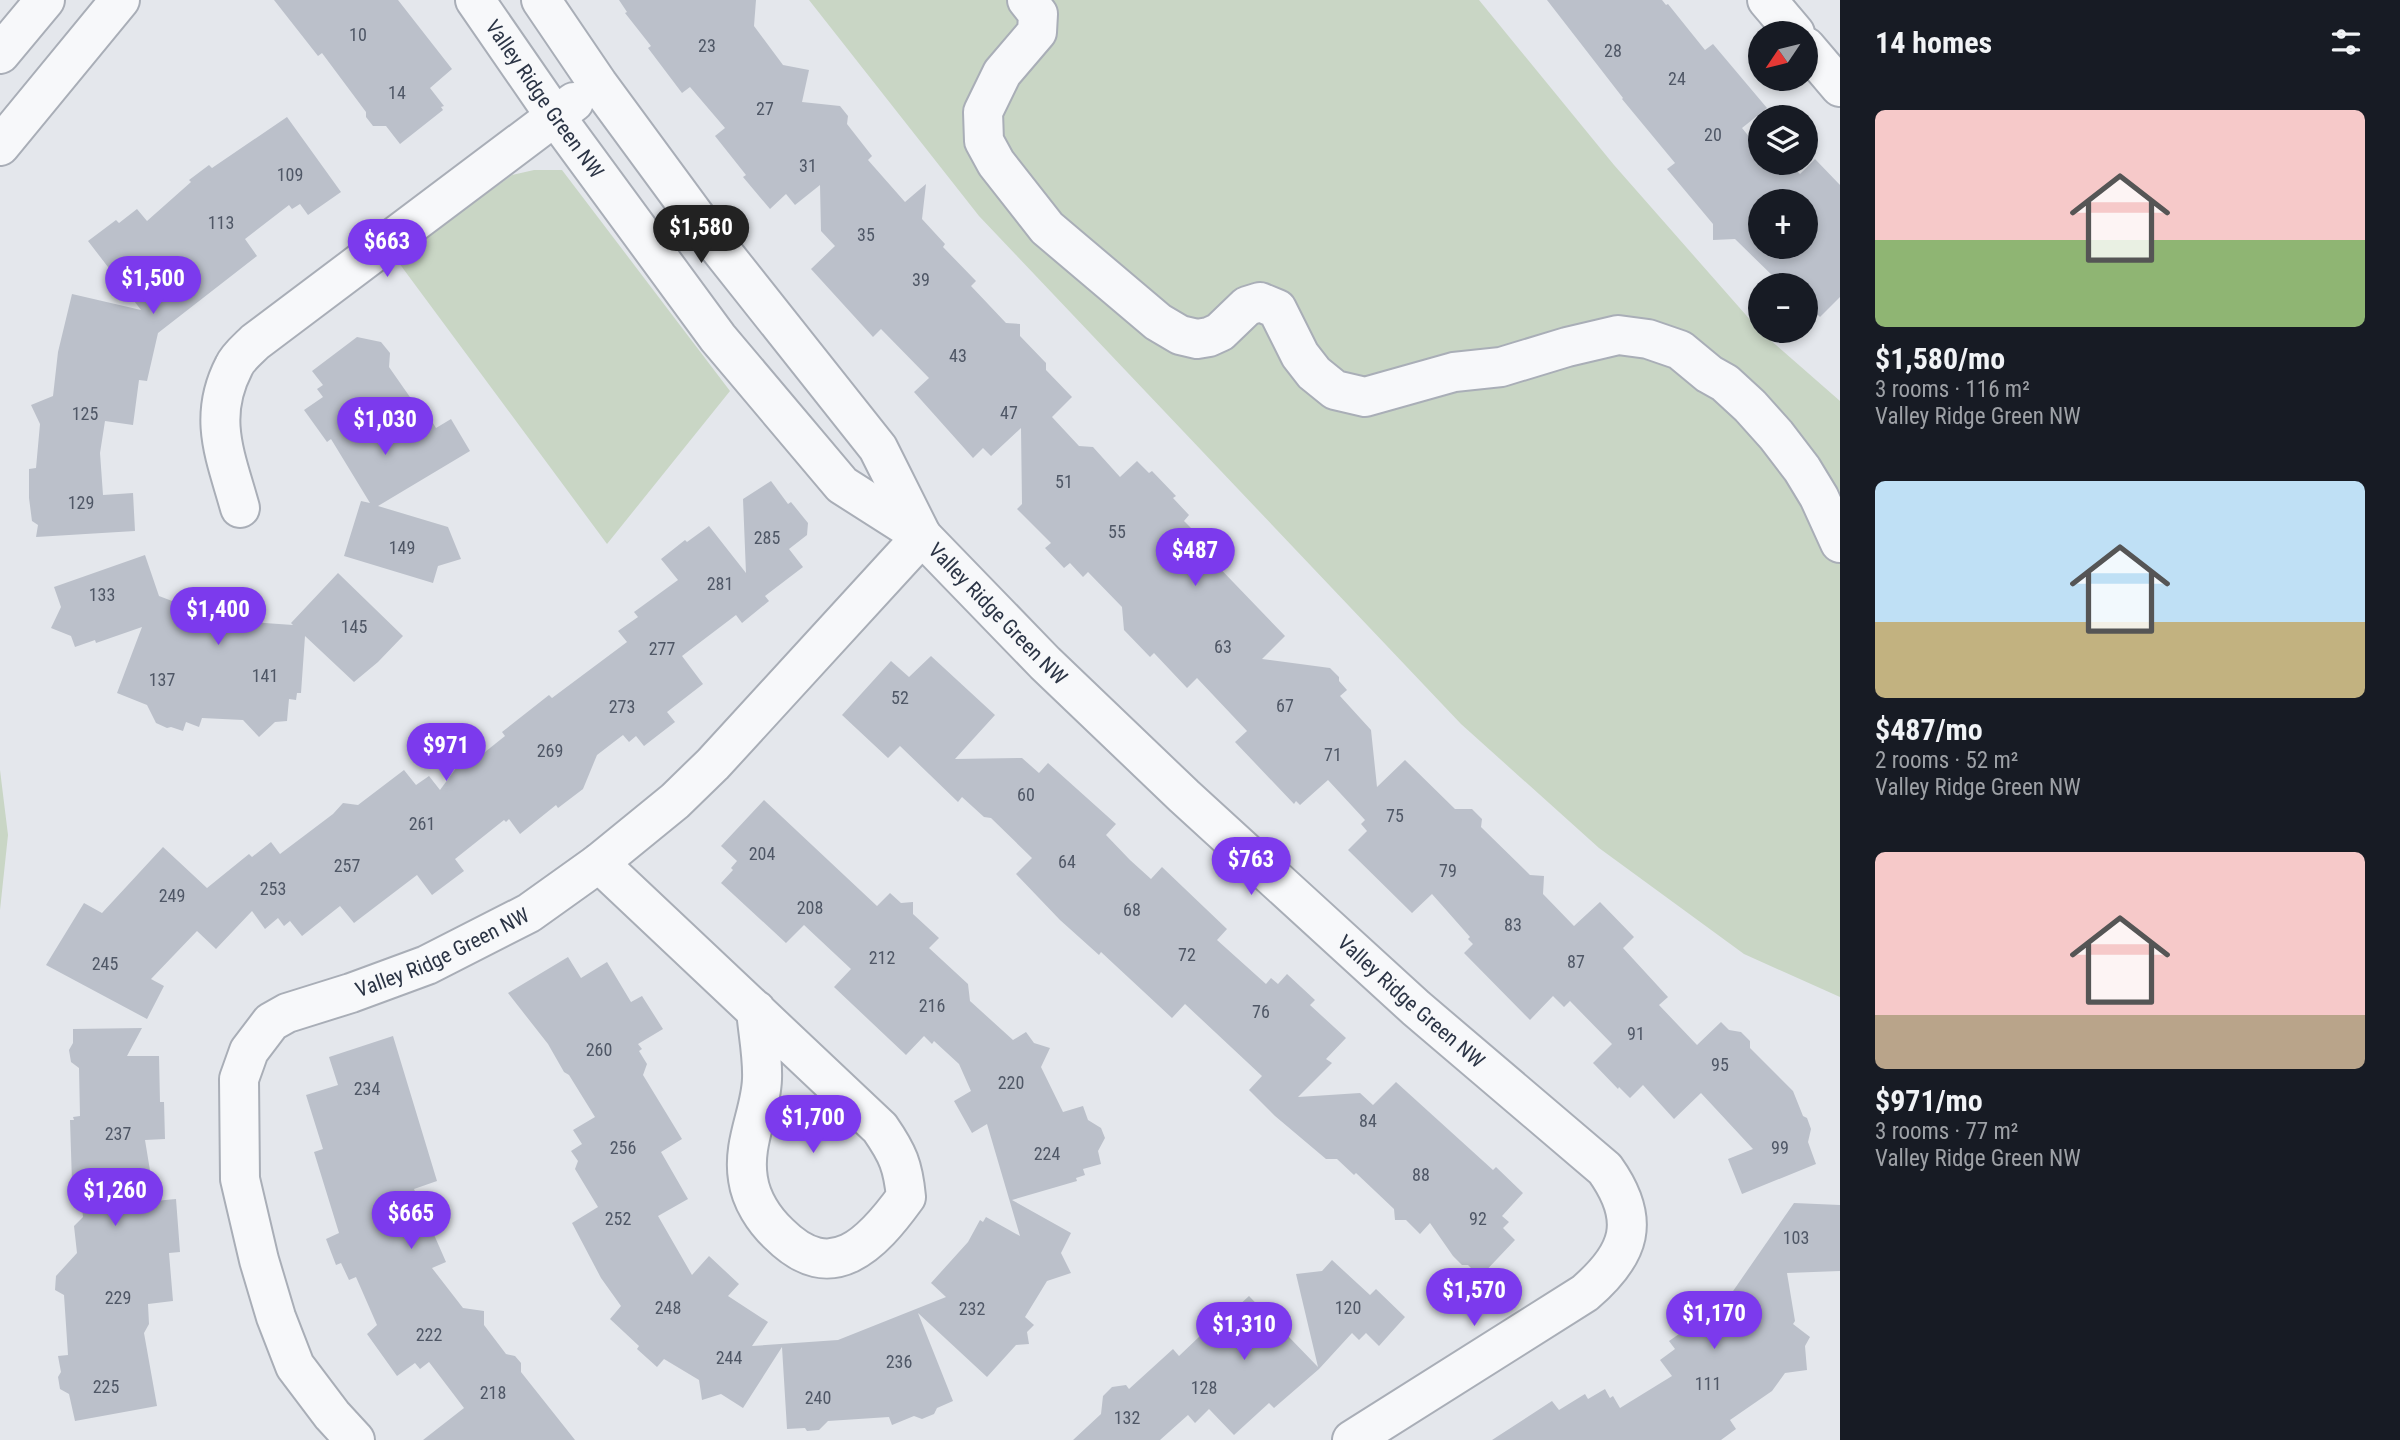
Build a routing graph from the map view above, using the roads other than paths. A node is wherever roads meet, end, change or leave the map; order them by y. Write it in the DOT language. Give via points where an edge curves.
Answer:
graph roads {
  1 [pos="45,0"];
  2 [pos="120,0"];
  3 [pos="475,0"];
  4 [pos="541,0"];
  5 [pos="1027,0"];
  6 [pos="1768,0"];
  7 [pos="1785,21"];
  8 [pos="0,54"];
  9 [pos="1818,61"];
  10 [pos="598,84"];
  11 [pos="1840,87"];
  12 [pos="555,116"];
  13 [pos="0,146"];
  14 [pos="240,508"];
  15 [pos="922,536"];
  16 [pos="1840,544"];
  17 [pos="599,863"];
  18 [pos="756,1010"];
  19 [pos="355,1440"];
  20 [pos="1352,1440"];
  1 -- 8 [label="street"];
  2 -- 13 [label="street"];
  3 -- 12 [label="street, Valley Ridge Green NW"];
  4 -- 10 [label="street, Valley Ridge Green NW"];
  5 -- 16 [label="street" via="1038,14 1037,32 1002,73 983,112 984,141 1047,228 1158,322 1180,335 1209,337 1247,306 1260,302 1277,309 1314,373 1335,390 1365,397 1618,335 1648,339 1680,350 1750,406 1802,470"];
  6 -- 7 [label="street"];
  9 -- 11 [label="street"];
  10 -- 12 [label="street"];
  10 -- 15 [label="street, Valley Ridge Green NW" via="709,235 878,447"];
  12 -- 14 [label="street" via="255,342 234,365 220,403 219,434"];
  12 -- 15 [label="street, Valley Ridge Green NW" via="719,338 842,485"];
  15 -- 17 [label="street, Valley Ridge Green NW" via="713,764"];
  15 -- 20 [label="street, Valley Ridge Green NW" via="1045,663 1184,796 1416,1008 1605,1169 1615,1183 1627,1216 1626,1234 1620,1256 1608,1273 1585,1293"];
  17 -- 18 [label="street"];
  17 -- 19 [label="street, Valley Ridge Green NW" via="529,913 427,965 271,1021 249,1051 239,1079 240,1179 259,1260 295,1366"];
  18 -- 18 [label="street" via="762,1080 748,1140 748,1180 764,1220 792,1247 827,1260 852,1252 872,1238 906,1197 896,1151 880,1128"];
}
